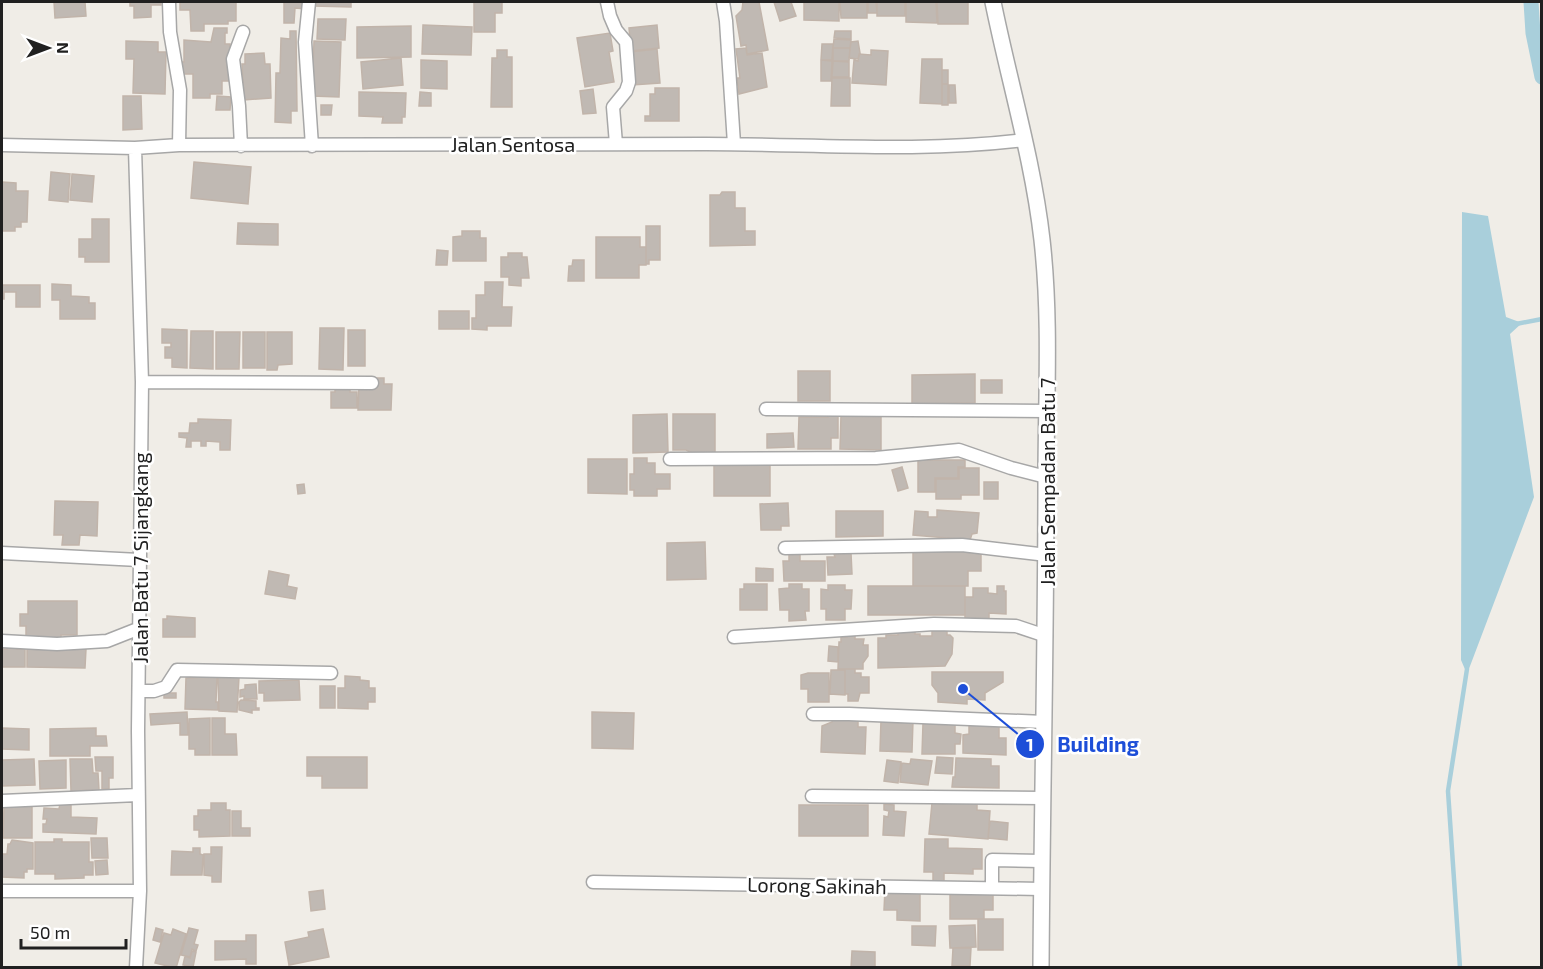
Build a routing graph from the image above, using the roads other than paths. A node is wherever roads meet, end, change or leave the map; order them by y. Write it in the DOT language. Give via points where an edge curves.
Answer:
graph roads {
  1 [pos="169,2"];
  2 [pos="309,2"];
  3 [pos="607,2"];
  4 [pos="723,2"];
  5 [pos="993,2"];
  6 [pos="243,32"];
  7 [pos="1024,140"];
  8 [pos="616,144"];
  9 [pos="734,144"];
  10 [pos="2,145"];
  11 [pos="179,145"];
  12 [pos="241,146"];
  13 [pos="312,146"];
  14 [pos="135,148"];
  15 [pos="142,382"];
  16 [pos="372,383"];
  17 [pos="766,409"];
  18 [pos="1047,411"];
  19 [pos="670,459"];
  20 [pos="1046,477"];
  21 [pos="785,548"];
  22 [pos="2,553"];
  23 [pos="1047,555"];
  24 [pos="139,560"];
  25 [pos="140,628"];
  26 [pos="1046,636"];
  27 [pos="734,637"];
  28 [pos="2,641"];
  29 [pos="331,673"];
  30 [pos="139,691"];
  31 [pos="813,714"];
  32 [pos="1044,722"];
  33 [pos="138,795"];
  34 [pos="812,796"];
  35 [pos="1042,798"];
  36 [pos="2,801"];
  37 [pos="1041,861"];
  38 [pos="593,882"];
  39 [pos="992,887"];
  40 [pos="1041,889"];
  41 [pos="2,891"];
  42 [pos="140,891"];
  43 [pos="138,967"];
  44 [pos="1041,968"];
  1 -- 11 [label="street" via="180,90"];
  2 -- 13 [label="street" via="305,42"];
  3 -- 8 [label="street" via="609,16 626,42 629,81 613,107"];
  4 -- 9 [label="street"];
  5 -- 7 [label="street, Jalan Sempadan Batu 7"];
  6 -- 12 [label="street" via="232,59"];
  7 -- 9 [label="street, Jalan Sentosa" via="981,146 846,148"];
  7 -- 18 [label="street, Jalan Sempadan Batu 7" via="1042,242"];
  8 -- 9 [label="street, Jalan Sentosa"];
  8 -- 13 [label="street, Jalan Sentosa"];
  10 -- 14 [label="street, Jalan Sentosa"];
  11 -- 12 [label="street, Jalan Sentosa"];
  11 -- 14 [label="street, Jalan Sentosa"];
  12 -- 13 [label="street, Jalan Sentosa"];
  14 -- 15 [label="street, Jalan Batu 7 Sijangkang"];
  15 -- 16 [label="street"];
  15 -- 24 [label="street, Jalan Batu 7 Sijangkang"];
  17 -- 18 [label="street"];
  18 -- 20 [label="street, Jalan Sempadan Batu 7"];
  19 -- 20 [label="street" via="876,458 958,450"];
  20 -- 23 [label="street, Jalan Sempadan Batu 7"];
  21 -- 23 [label="street" via="962,545"];
  22 -- 24 [label="street"];
  23 -- 26 [label="street, Jalan Sempadan Batu 7"];
  24 -- 25 [label="street, Jalan Batu 7 Sijangkang"];
  25 -- 28 [label="street" via="107,641"];
  25 -- 30 [label="street, Jalan Batu 7 Sijangkang"];
  26 -- 27 [label="street" via="1016,626 934,624"];
  26 -- 32 [label="street, Jalan Sempadan Batu 7"];
  29 -- 30 [label="street" via="177,670 166,687"];
  30 -- 33 [label="street, Jalan Batu 7 Sijangkang"];
  31 -- 32 [label="street"];
  32 -- 35 [label="street, Jalan Sempadan Batu 7"];
  33 -- 36 [label="street"];
  33 -- 42 [label="street, Jalan Batu 7 Sijangkang"];
  34 -- 35 [label="street"];
  35 -- 37 [label="street, Jalan Sempadan Batu 7"];
  37 -- 39 [label="street" via="992,860"];
  37 -- 40 [label="street, Jalan Sempadan Batu 7"];
  38 -- 39 [label="street, Lorong Sakinah"];
  39 -- 40 [label="street, Lorong Sakinah"];
  40 -- 44 [label="street, Jalan Sempadan Batu 7"];
  41 -- 42 [label="street"];
  42 -- 43 [label="street, Jalan Batu 7 Sijangkang"];
}
